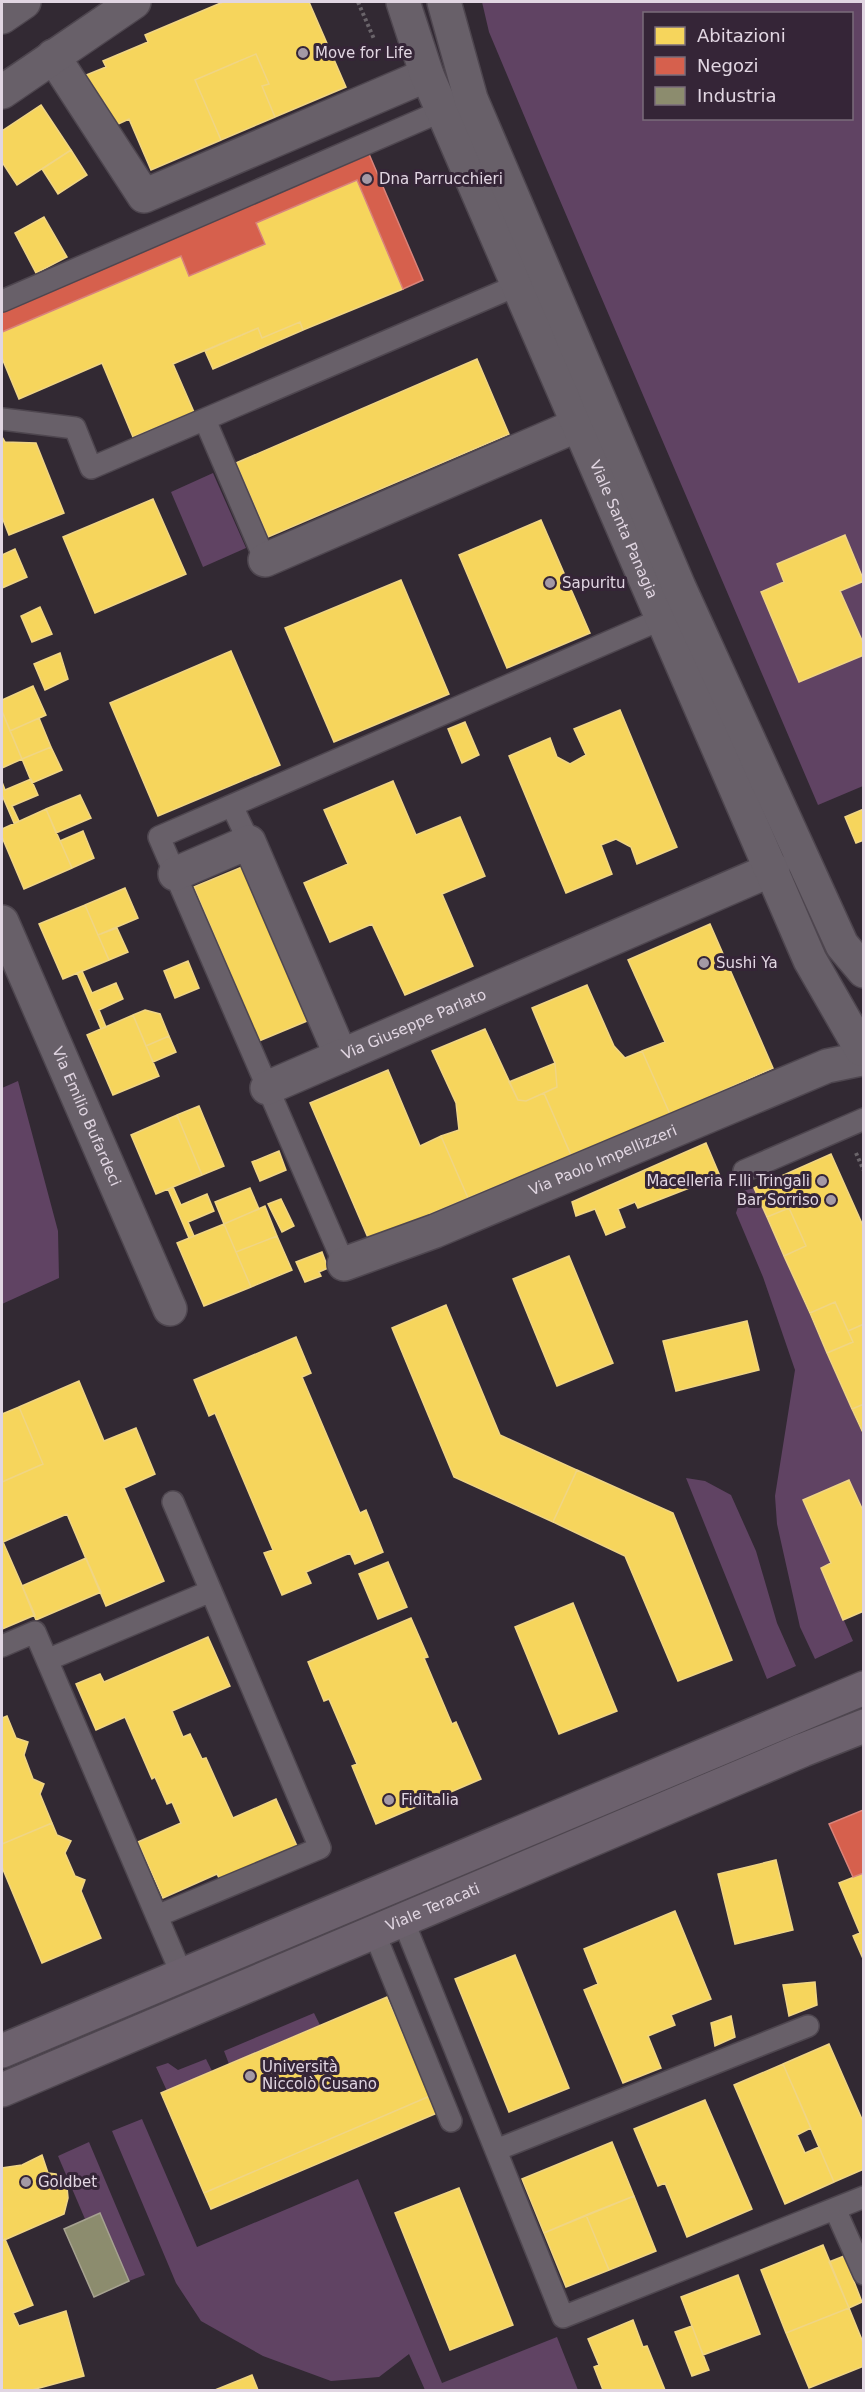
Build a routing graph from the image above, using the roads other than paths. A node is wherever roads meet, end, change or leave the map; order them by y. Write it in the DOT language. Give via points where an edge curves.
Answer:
graph roads {
  1 [pos="24,2"];
  2 [pos="134,2"];
  3 [pos="391,2"];
  4 [pos="444,2"];
  5 [pos="408,15"];
  6 [pos="2,17"];
  7 [pos="53,56"];
  8 [pos="427,75"];
  9 [pos="2,92"];
  10 [pos="444,110"];
  11 [pos="518,285"];
  12 [pos="2,301"];
  13 [pos="2,419"];
  14 [pos="205,420"];
  15 [pos="580,424"];
  16 [pos="265,560"];
  17 [pos="664,618"];
  18 [pos="232,806"];
  19 [pos="249,842"];
  20 [pos="773,869"];
  21 [pos="175,874"];
  22 [pos="2,922"];
  23 [pos="864,971"];
  24 [pos="862,1053"];
  25 [pos="341,1056"];
  26 [pos="267,1088"];
  27 [pos="864,1119"];
  28 [pos="744,1171"];
  29 [pos="344,1264"];
  30 [pos="170,1310"];
  31 [pos="173,1502"];
  32 [pos="211,1591"];
  33 [pos="2,1646"];
  34 [pos="47,1660"];
  35 [pos="864,1689"];
  36 [pos="864,1726"];
  37 [pos="157,1916"];
  38 [pos="388,1926"];
  39 [pos="182,1975"];
  40 [pos="808,2026"];
  41 [pos="2,2051"];
  42 [pos="2,2090"];
  43 [pos="451,2121"];
  44 [pos="496,2150"];
  45 [pos="864,2197"];
  46 [pos="835,2209"];
  47 [pos="864,2274"];
  1 -- 6 [label="street"];
  2 -- 7 [label="street"];
  3 -- 5 [label="street"];
  4 -- 23 [label="street, Viale Santa Panagia" via="471,99 679,587 842,945"];
  5 -- 8 [label="street, Viale Santa Panagia"];
  7 -- 8 [label="street" via="144,196"];
  7 -- 9 [label="street"];
  8 -- 10 [label="street, Viale Santa Panagia"];
  10 -- 11 [label="street, Viale Santa Panagia"];
  10 -- 12 [label="lane"];
  11 -- 14 [label="lane"];
  11 -- 15 [label="street, Viale Santa Panagia"];
  13 -- 14 [label="lane" via="75,428 92,468"];
  14 -- 16 [label="lane"];
  15 -- 16 [label="street"];
  15 -- 17 [label="street, Viale Santa Panagia"];
  17 -- 18 [label="lane"];
  17 -- 20 [label="street, Viale Santa Panagia"];
  18 -- 19 [label="lane"];
  18 -- 21 [label="lane" via="159,837"];
  19 -- 21 [label="street"];
  19 -- 25 [label="street, Via Giuseppe Parlato"];
  20 -- 24 [label="street, Viale Santa Panagia" via="810,960"];
  20 -- 25 [label="street, Via Giuseppe Parlato"];
  21 -- 26 [label="lane"];
  22 -- 30 [label="street, Via Emilio Bufardeci"];
  24 -- 29 [label="street, Via Paolo Impellizzeri" via="435,1231"];
  25 -- 26 [label="street"];
  26 -- 29 [label="lane"];
  27 -- 28 [label="lane"];
  31 -- 32 [label="lane"];
  32 -- 34 [label="lane"];
  32 -- 37 [label="lane" via="320,1848"];
  33 -- 34 [label="lane" via="35,1632"];
  34 -- 37 [label="lane"];
  35 -- 39 [label="main road"];
  36 -- 38 [label="main road, Viale Teracati"];
  37 -- 39 [label="lane"];
  38 -- 42 [label="main road, Viale Teracati"];
  38 -- 43 [label="lane"];
  38 -- 44 [label="lane"];
  39 -- 41 [label="main road"];
  40 -- 44 [label="lane"];
  44 -- 46 [label="lane" via="562,2317"];
  45 -- 46 [label="lane"];
  46 -- 47 [label="lane"];
}
